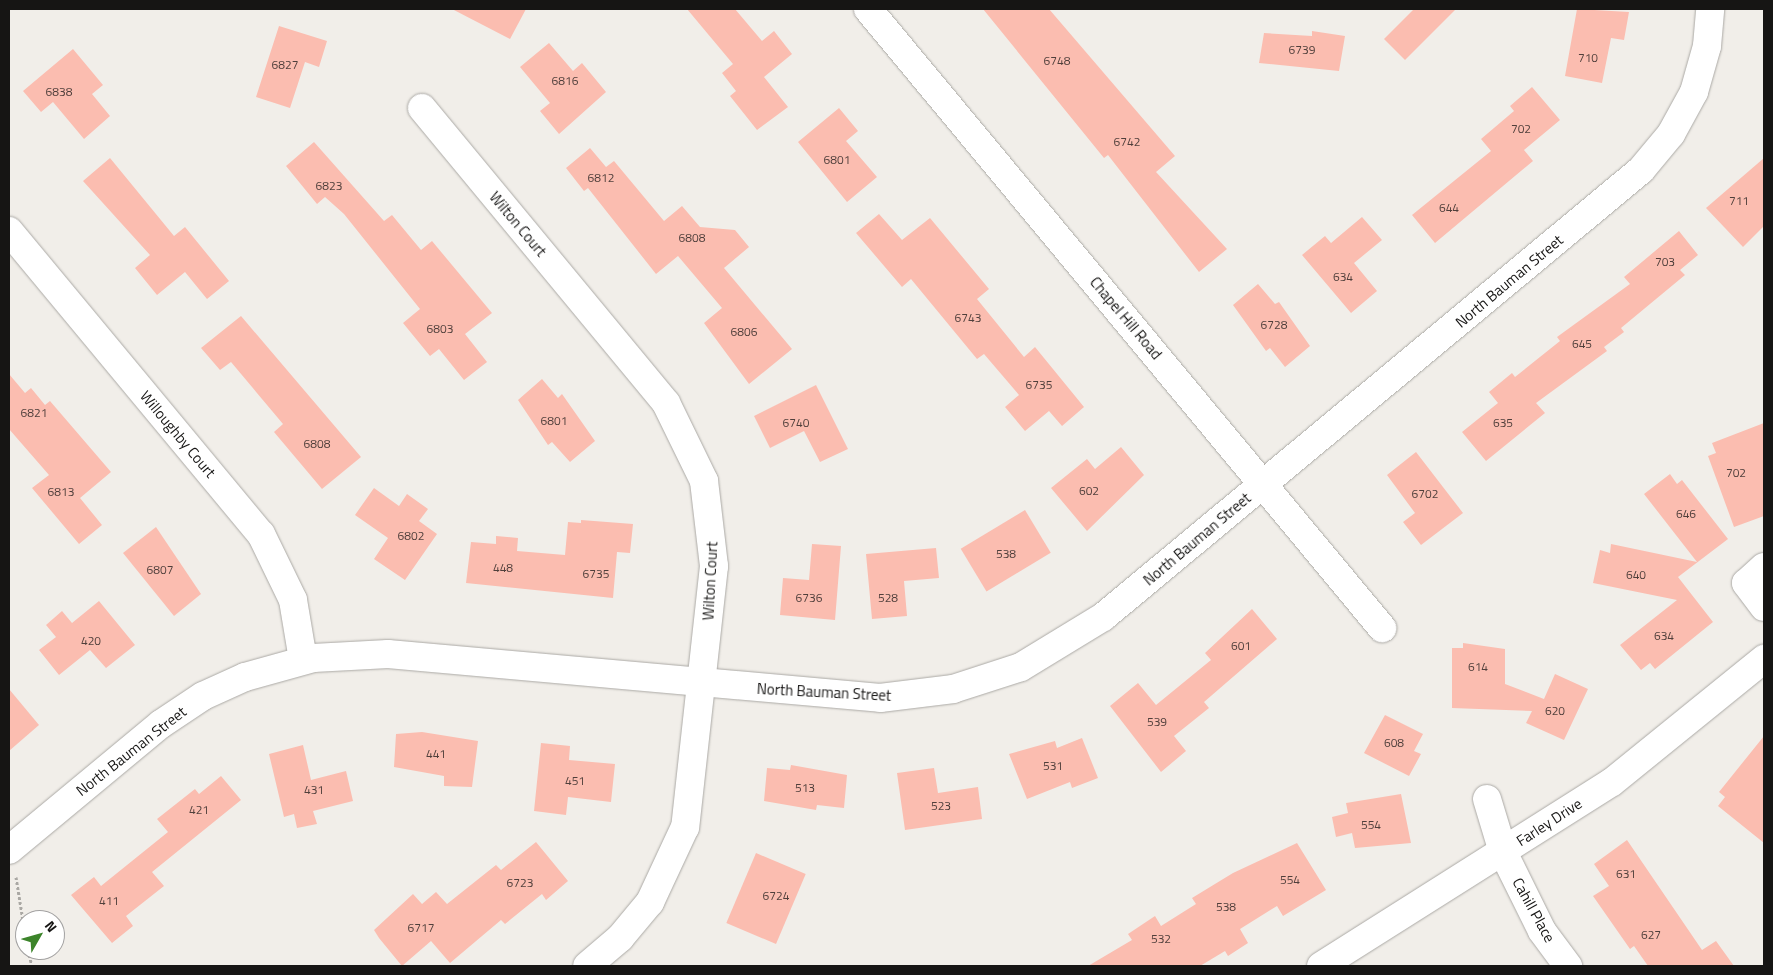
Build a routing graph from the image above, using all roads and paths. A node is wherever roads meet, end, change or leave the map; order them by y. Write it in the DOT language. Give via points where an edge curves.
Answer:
graph roads {
  1 [pos="868,9"];
  2 [pos="1710,9"];
  3 [pos="422,108"];
  4 [pos="9,231"];
  5 [pos="1264,484"];
  6 [pos="1764,567"];
  7 [pos="1764,607"];
  8 [pos="1382,628"];
  9 [pos="1764,659"];
  10 [pos="303,660"];
  11 [pos="702,683"];
  12 [pos="1487,799"];
  13 [pos="1503,852"];
  14 [pos="14,862"];
  15 [pos="20,910"];
  16 [pos="587,966"];
  17 [pos="1321,966"];
  18 [pos="1568,966"];
  1 -- 5 [label="street, Chapel Hill Road"];
  2 -- 5 [label="street, North Bauman Street" via="1707,46 1694,92 1675,129 1649,162"];
  3 -- 11 [label="street, Wilton Court" via="651,384 685,435 704,481 712,530 714,566"];
  4 -- 10 [label="street, Willoughby Court" via="261,534 293,600"];
  5 -- 8 [label="street, Chapel Hill Road"];
  5 -- 11 [label="street, North Bauman Street" via="1094,624 1043,656 998,676 940,692 880,698"];
  6 -- 7 [label="street" via="1746,583"];
  9 -- 13 [label="street, Farley Drive" via="1612,782"];
  10 -- 11 [label="street, North Bauman Street" via="388,654"];
  10 -- 14 [label="street, North Bauman Street" via="224,686 172,716"];
  11 -- 16 [label="street, Wilton Court" via="692,793 681,839 650,902 620,938"];
  12 -- 13 [label="street, Cahill Place"];
  13 -- 17 [label="street, Farley Drive"];
  13 -- 18 [label="street, Cahill Place" via="1542,931"];
  14 -- 15 [label="path"];
}
